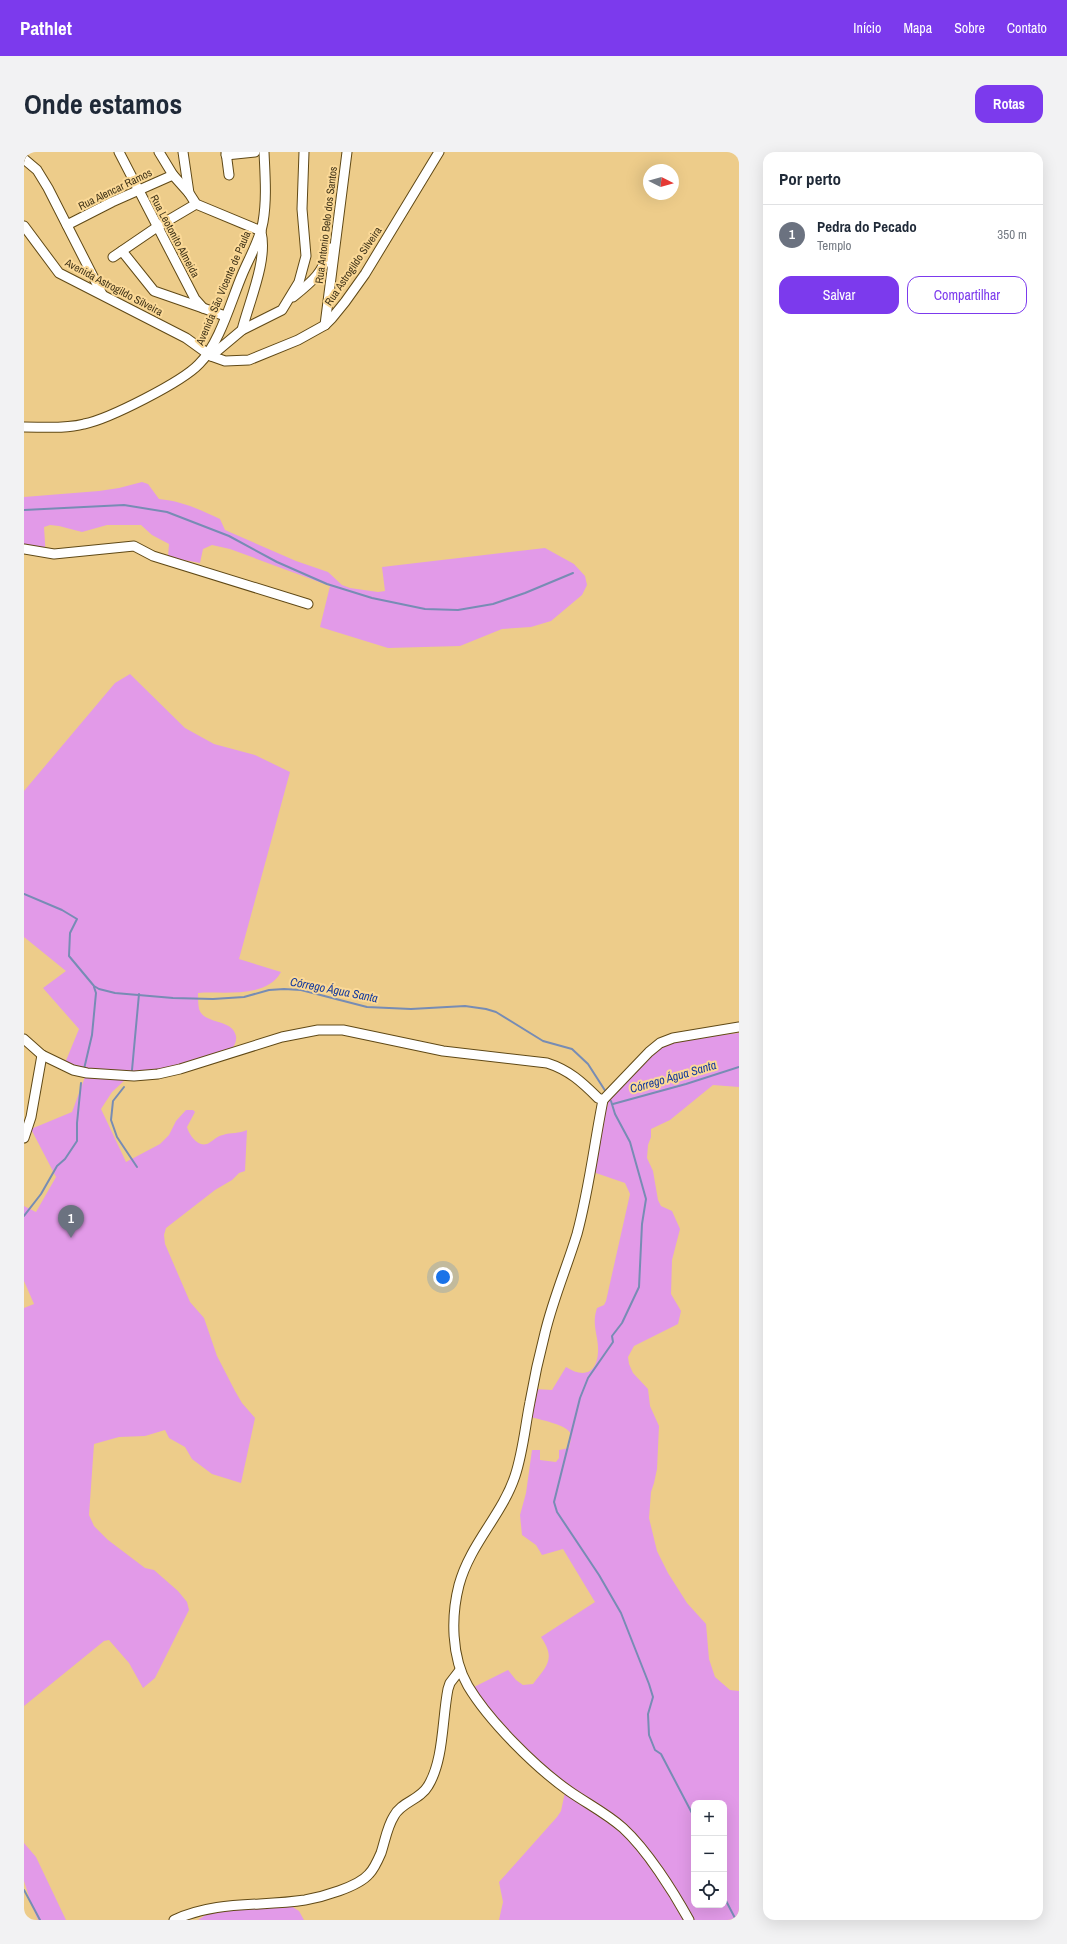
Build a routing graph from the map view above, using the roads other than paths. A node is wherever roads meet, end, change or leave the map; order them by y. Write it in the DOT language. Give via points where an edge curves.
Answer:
graph roads {
  1 [pos="119,152"];
  2 [pos="159,152"];
  3 [pos="184,152"];
  4 [pos="255,152"];
  5 [pos="264,152"];
  6 [pos="304,152"];
  7 [pos="348,152"];
  8 [pos="440,152"];
  9 [pos="226,153"];
  10 [pos="24,159"];
  11 [pos="173,174"];
  12 [pos="229,176"];
  13 [pos="137,190"];
  14 [pos="189,193"];
  15 [pos="340,203"];
  16 [pos="196,204"];
  17 [pos="67,225"];
  18 [pos="24,226"];
  19 [pos="157,227"];
  20 [pos="261,231"];
  21 [pos="122,251"];
  22 [pos="113,257"];
  23 [pos="102,294"];
  24 [pos="289,301"];
  25 [pos="203,308"];
  26 [pos="225,316"];
  27 [pos="325,325"];
  28 [pos="242,330"];
  29 [pos="209,355"];
  30 [pos="24,427"];
  31 [pos="24,549"];
  32 [pos="308,604"];
  33 [pos="739,1027"];
  34 [pos="24,1040"];
  35 [pos="42,1054"];
  36 [pos="603,1100"];
  37 [pos="25,1136"];
  38 [pos="460,1670"];
  39 [pos="174,1920"];
  40 [pos="689,1920"];
  1 -- 13 [label="street, Rua Leotonito Almeida"];
  2 -- 11 [label="street"];
  3 -- 14 [label="street"];
  4 -- 9 [label="street"];
  5 -- 20 [label="street, Avenida São Vicente de Paula" via="264,205"];
  6 -- 24 [label="street" via="302,208 306,256 299,282"];
  7 -- 15 [label="street, Rua Antonio Belo dos Santos"];
  8 -- 27 [label="street, Rua Astrogildo Silveira" via="365,274"];
  9 -- 12 [label="street"];
  10 -- 17 [label="street" via="43,179"];
  11 -- 13 [label="street, Rua Alencar Ramos"];
  11 -- 14 [label="street"];
  13 -- 17 [label="street, Rua Alencar Ramos"];
  13 -- 19 [label="street, Rua Leotonito Almeida"];
  14 -- 16 [label="street"];
  15 -- 24 [label="street" via="325,266 314,281"];
  15 -- 27 [label="street, Rua Antonio Belo dos Santos"];
  16 -- 19 [label="street"];
  16 -- 20 [label="street"];
  17 -- 23 [label="street"];
  18 -- 23 [label="street, Avenida Astrogildo Silveira" via="56,271"];
  19 -- 21 [label="street"];
  19 -- 25 [label="street, Rua Leotonito Almeida" via="184,280"];
  20 -- 26 [label="street, Avenida São Vicente de Paula"];
  20 -- 28 [label="street, Avenida São Vicente de Paula" via="261,261"];
  21 -- 22 [label="street"];
  21 -- 25 [label="street" via="154,291"];
  23 -- 29 [label="street, Avenida Astrogildo Silveira" via="186,338"];
  24 -- 28 [label="street" via="282,310"];
  25 -- 26 [label="street"];
  26 -- 29 [label="street, Avenida São Vicente de Paula"];
  27 -- 29 [label="street, Rua Astrogildo Silveira" via="255,359 225,361"];
  28 -- 29 [label="street"];
  29 -- 30 [label="street" via="193,370 100,420 75,426"];
  31 -- 32 [label="street" via="54,554 134,546 153,556"];
  33 -- 36 [label="street" via="673,1038 660,1043"];
  34 -- 35 [label="street"];
  35 -- 36 [label="street" via="81,1072 134,1076 180,1070 296,1033 334,1030 443,1051 547,1063 574,1075"];
  35 -- 37 [label="street" via="31,1118"];
  36 -- 38 [label="street" via="583,1208 569,1261 546,1329 517,1471 499,1511 473,1551 460,1583 455,1628"];
  38 -- 39 [label="street" via="448,1689 438,1757 431,1781 424,1792 394,1814 380,1854 369,1874 346,1888 307,1900 216,1906 194,1911"];
  38 -- 40 [label="street" via="481,1703 526,1755 563,1786 612,1819 632,1838"];
}
